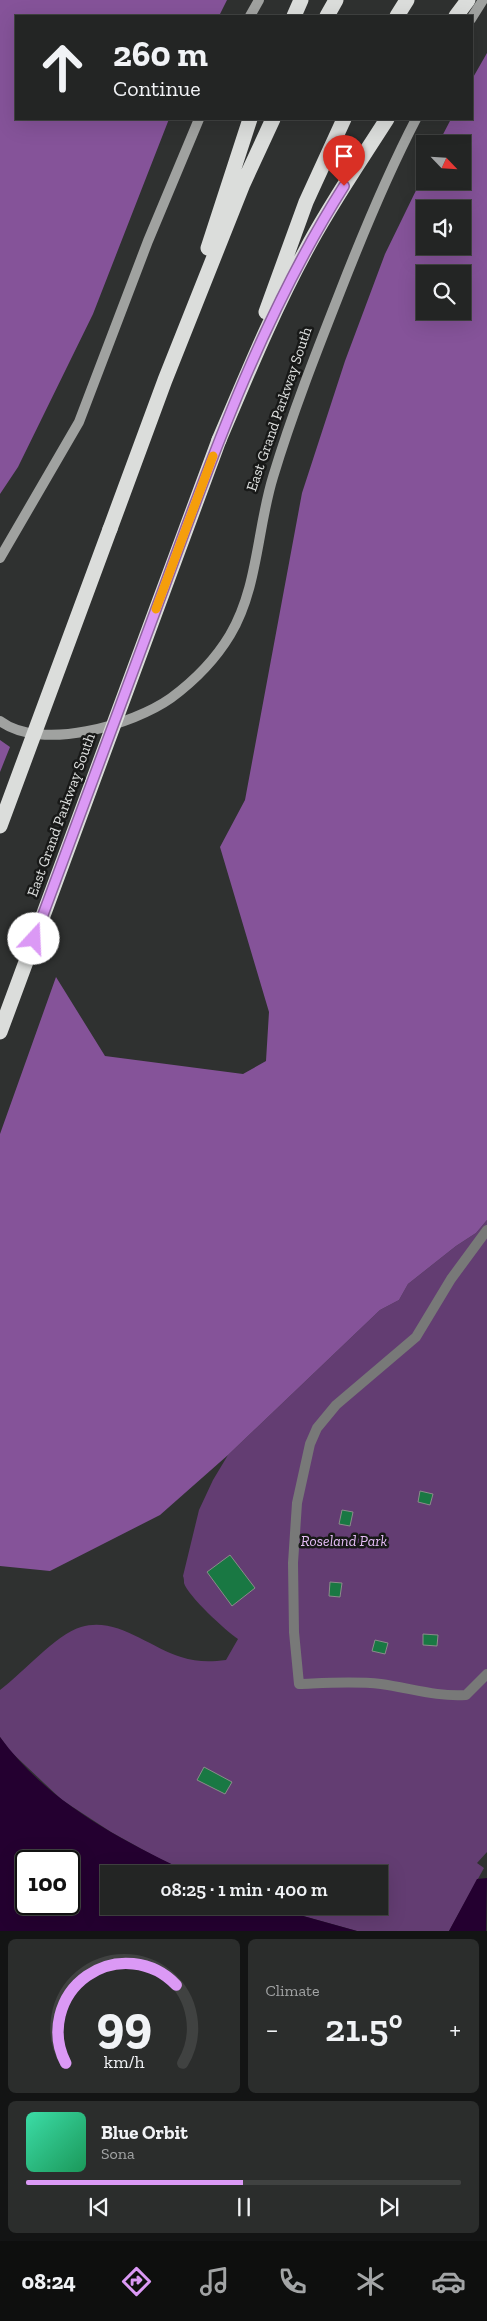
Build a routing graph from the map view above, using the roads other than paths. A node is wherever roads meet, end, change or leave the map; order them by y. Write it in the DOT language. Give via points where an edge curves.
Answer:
graph roads {
  1 [pos="258,0"];
  2 [pos="301,0"];
  3 [pos="336,0"];
  4 [pos="407,0"];
  5 [pos="468,0"];
  6 [pos="483,0"];
  7 [pos="250,15"];
  8 [pos="294,15"];
  9 [pos="327,15"];
  10 [pos="398,15"];
  11 [pos="457,15"];
  12 [pos="473,16"];
  13 [pos="200,120"];
  14 [pos="250,120"];
  15 [pos="273,120"];
  16 [pos="344,120"];
  17 [pos="386,120"];
  18 [pos="416,120"];
  19 [pos="165,380"];
  20 [pos="219,440"];
  21 [pos="0,558"];
  22 [pos="0,721"];
  23 [pos="0,826"];
  24 [pos="0,1032"];
  25 [pos="487,1230"];
  26 [pos="487,1674"];
  1 -- 7 [label="street"];
  2 -- 8 [label="highway"];
  3 -- 9 [label="highway"];
  4 -- 10 [label="highway"];
  5 -- 11 [label="highway"];
  6 -- 12 [label="street"];
  13 -- 21 [label="street" via="148,242 79,422"];
  14 -- 19 [label="highway"];
  15 -- 19 [label="highway" via="243,184"];
  16 -- 20 [label="highway, East Grand Parkway South" via="306,202"];
  17 -- 20 [label="highway" via="304,253"];
  18 -- 22 [label="street, East Grand Parkway South" via="368,221 297,406 264,506 249,587 230,634 219,650 194,679 170,698 118,723 41,736 22,732"];
  19 -- 23 [label="highway, bridge"];
  20 -- 24 [label="highway, East Grand Parkway South, bridge"];
  25 -- 26 [label="street" via="451,1279 416,1336 336,1405 317,1428 298,1495 292,1563 299,1684 380,1684 453,1696 466,1695"];
}
